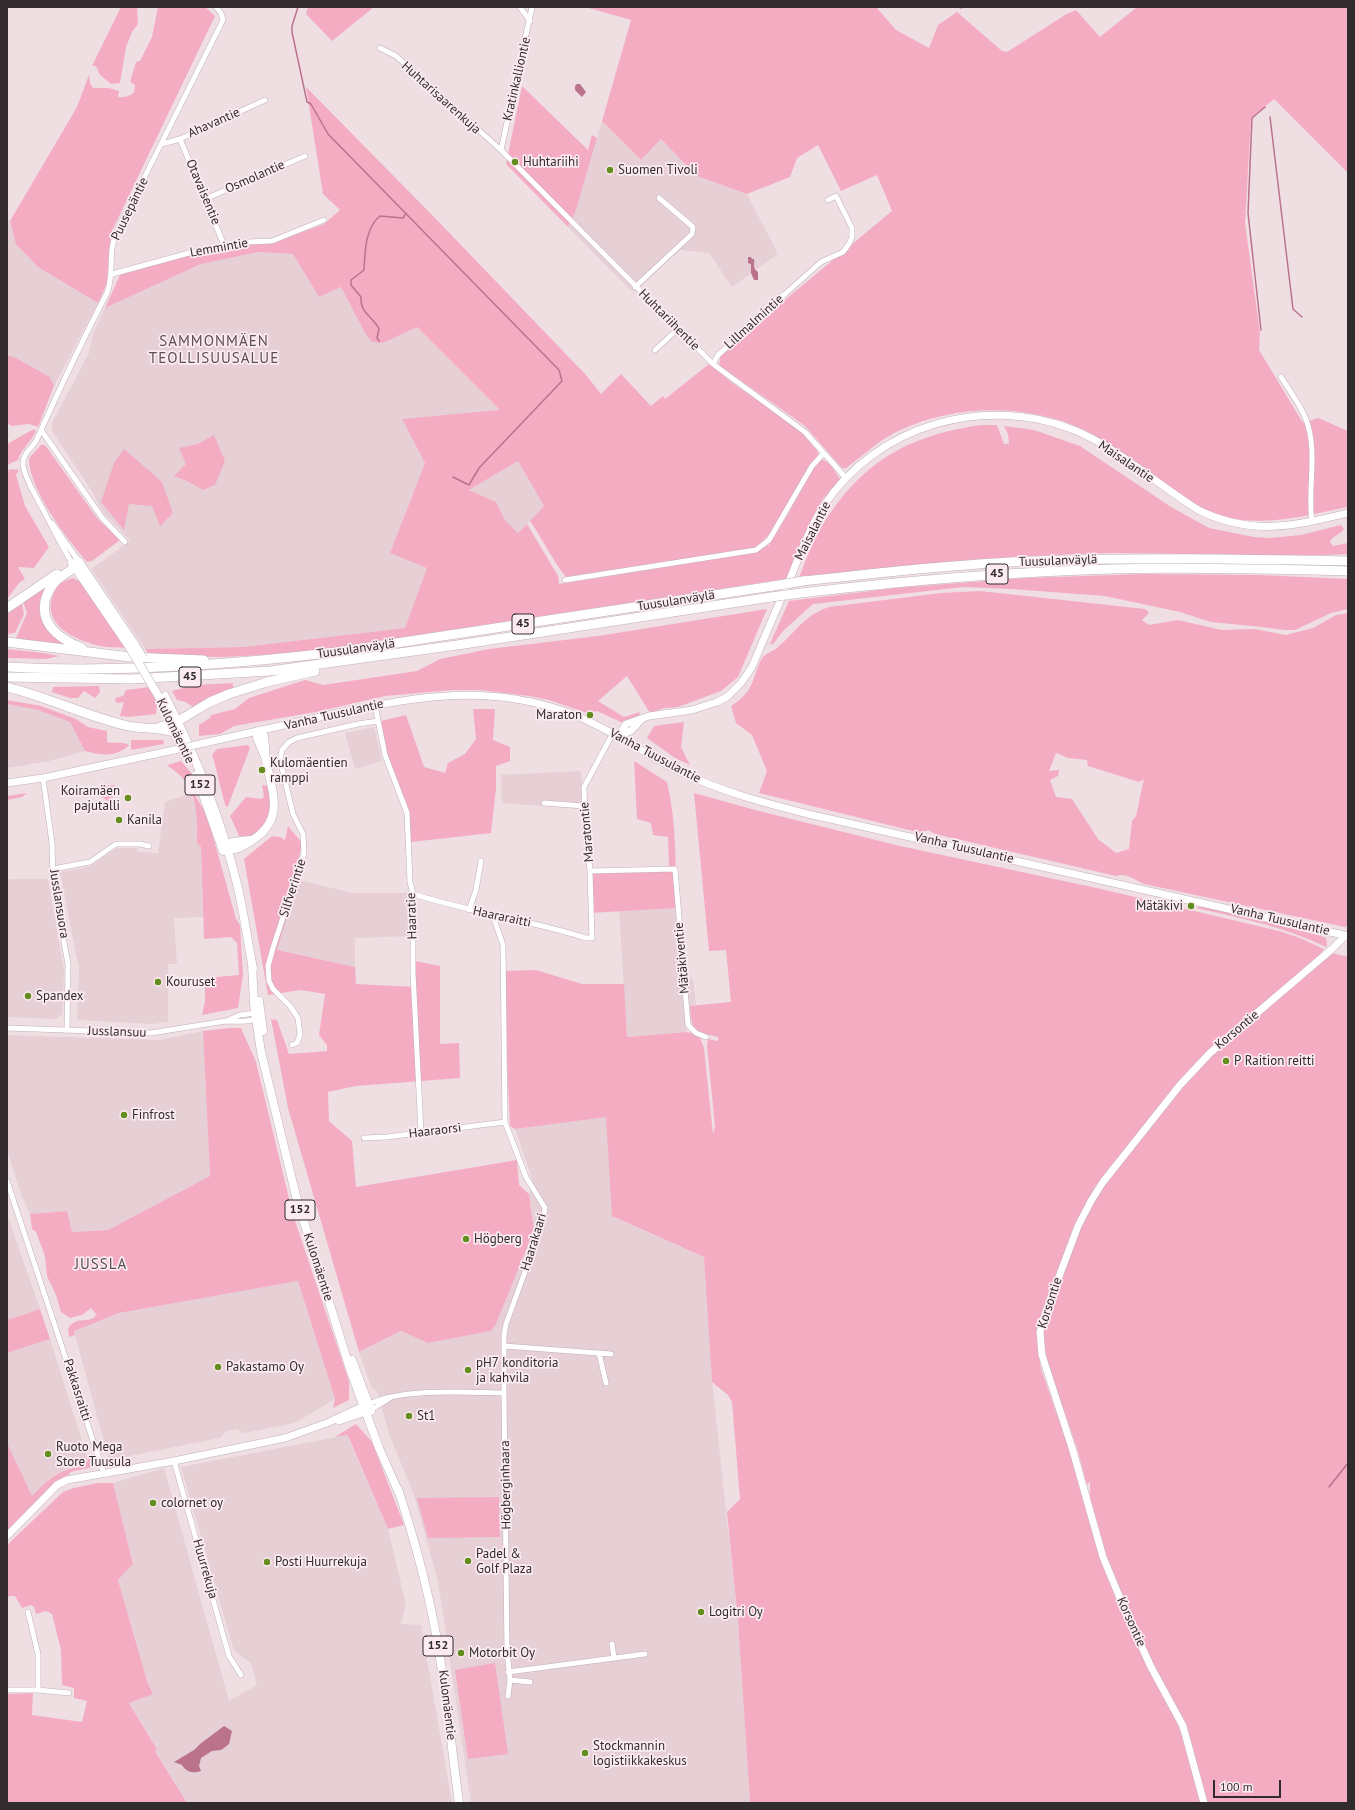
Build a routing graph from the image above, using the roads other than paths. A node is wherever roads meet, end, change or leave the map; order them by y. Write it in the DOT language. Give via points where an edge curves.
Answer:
graph roads {
  1 [pos="216,7"];
  2 [pos="520,7"];
  3 [pos="532,7"];
  4 [pos="530,20"];
  5 [pos="380,48"];
  6 [pos="265,100"];
  7 [pos="180,139"];
  8 [pos="162,144"];
  9 [pos="501,150"];
  10 [pos="306,156"];
  11 [pos="659,198"];
  12 [pos="206,199"];
  13 [pos="828,200"];
  14 [pos="324,220"];
  15 [pos="224,245"];
  16 [pos="112,274"];
  17 [pos="635,287"];
  18 [pos="678,329"];
  19 [pos="655,350"];
  20 [pos="713,364"];
  21 [pos="1281,377"];
  22 [pos="40,430"];
  23 [pos="824,453"];
  24 [pos="846,478"];
  25 [pos="1348,513"];
  26 [pos="1312,522"];
  27 [pos="125,542"];
  28 [pos="1348,561"];
  29 [pos="75,564"];
  30 [pos="1348,571"];
  31 [pos="565,580"];
  32 [pos="7,608"];
  33 [pos="7,642"];
  34 [pos="105,654"];
  35 [pos="371,658"];
  36 [pos="273,660"];
  37 [pos="7,667"];
  38 [pos="7,677"];
  39 [pos="7,687"];
  40 [pos="375,705"];
  41 [pos="378,721"];
  42 [pos="176,722"];
  43 [pos="154,729"];
  44 [pos="259,731"];
  45 [pos="178,734"];
  46 [pos="616,735"];
  47 [pos="43,778"];
  48 [pos="7,783"];
  49 [pos="544,803"];
  50 [pos="584,806"];
  51 [pos="149,846"];
  52 [pos="226,848"];
  53 [pos="481,861"];
  54 [pos="53,869"];
  55 [pos="590,871"];
  56 [pos="413,894"];
  57 [pos="469,910"];
  58 [pos="492,913"];
  59 [pos="1347,935"];
  60 [pos="592,938"];
  61 [pos="257,1016"];
  62 [pos="7,1028"];
  63 [pos="67,1031"];
  64 [pos="706,1037"];
  65 [pos="292,1045"];
  66 [pos="505,1122"];
  67 [pos="421,1132"];
  68 [pos="364,1138"];
  69 [pos="7,1181"];
  70 [pos="504,1346"];
  71 [pos="599,1353"];
  72 [pos="612,1354"];
  73 [pos="606,1383"];
  74 [pos="504,1393"];
  75 [pos="367,1408"];
  76 [pos="174,1461"];
  77 [pos="104,1474"];
  78 [pos="7,1536"];
  79 [pos="28,1612"];
  80 [pos="612,1644"];
  81 [pos="645,1654"];
  82 [pos="614,1658"];
  83 [pos="508,1672"];
  84 [pos="241,1675"];
  85 [pos="510,1680"];
  86 [pos="530,1682"];
  87 [pos="7,1690"];
  88 [pos="38,1690"];
  89 [pos="69,1693"];
  90 [pos="508,1696"];
  91 [pos="459,1803"];
  92 [pos="1204,1803"];
  1 -- 8 [label="street, Puusepäntie" via="223,20"];
  2 -- 4 [label="street"];
  3 -- 4 [label="street, Kratinkalliontie"];
  4 -- 9 [label="street, Kratinkalliontie"];
  5 -- 9 [label="street, Huhtarisaarenkuja" via="396,56"];
  6 -- 7 [label="street, Ahavantie"];
  7 -- 8 [label="street, Ahavantie"];
  7 -- 12 [label="street, Otavaisentie"];
  8 -- 16 [label="street, Puusepäntie" via="115,234"];
  9 -- 17 [label="street, Huhtariihentie"];
  10 -- 12 [label="street, Osmolantie"];
  11 -- 17 [label="street" via="693,227 692,234"];
  12 -- 15 [label="street, Otavaisentie"];
  13 -- 20 [label="street, Lillmalmintie" via="836,196 852,228 852,237 842,252 821,262 798,281 744,328 718,355"];
  14 -- 15 [label="street, Lemmintie" via="272,241"];
  15 -- 16 [label="street, Lemmintie"];
  16 -- 22 [label="street, Puusepäntie" via="107,293"];
  17 -- 18 [label="street, Huhtariihentie"];
  18 -- 19 [label="street"];
  18 -- 20 [label="street, Huhtariihentie"];
  20 -- 23 [label="street, Huhtariihentie" via="797,425"];
  21 -- 26 [label="street" via="1305,416 1309,431"];
  22 -- 27 [label="street" via="103,519"];
  22 -- 29 [label="street, Puusepäntie" via="36,441 26,453 23,466 48,520 57,529"];
  23 -- 24 [label="street, Huhtariihentie"];
  23 -- 31 [label="street" via="812,466 769,540 756,550"];
  24 -- 26 [label="main road, Maisalantie" via="889,443 916,430 945,420 973,416 1014,416 1053,423 1087,436 1185,502 1214,518 1266,528"];
  24 -- 46 [label="main road, Maisalantie" via="830,497 815,522 752,666 741,683 726,697 705,707 642,718 624,725"];
  25 -- 26 [label="main road, Maisalantie"];
  28 -- 36 [label="highway, Tuusulanväylä / 45, bridge" via="1193,558 1032,561 897,571 803,581"];
  29 -- 32 [label="highway"];
  29 -- 34 [label="highway" via="52,586 45,604 45,616 50,627 62,639 84,649"];
  29 -- 42 [label="main road, Kulomäentie / 152, bridge" via="132,645"];
  30 -- 35 [label="highway, Tuusulanväylä / 45, bridge" via="1113,569 898,582 771,597"];
  33 -- 34 [label="highway"];
  34 -- 36 [label="highway" via="159,659"];
  35 -- 38 [label="highway, Tuusulanväylä / 45" via="270,671 182,677"];
  35 -- 42 [label="highway" via="252,686 210,702"];
  36 -- 37 [label="highway, Tuusulanväylä / 45" via="130,669"];
  39 -- 43 [label="highway" via="44,697 123,725"];
  40 -- 41 [label="street, Haaratie"];
  40 -- 44 [label="main road, Vanha Tuusulantie"];
  40 -- 46 [label="main road, Vanha Tuusulantie" via="448,695 499,696 572,714"];
  41 -- 56 [label="street, Haaratie" via="385,755 407,812 410,882"];
  41 -- 65 [label="street, Silfverintie" via="297,738 282,750 282,776 293,814 303,834 304,853 268,966 269,981 273,989 298,1018 300,1036 297,1043"];
  42 -- 43 [label="highway"];
  42 -- 45 [label="main road, Kulomäentie / 152"];
  42 -- 52 [label="main road, Kulomäentie / 152" via="210,793"];
  43 -- 45 [label="highway" via="171,730"];
  44 -- 47 [label="main road, Vanha Tuusulantie, bridge"];
  44 -- 52 [label="main road" via="257,738 266,759 275,809 269,825 254,839 238,848"];
  45 -- 52 [label="main road, Kulomäentie / 152"];
  46 -- 50 [label="street, Maratontie" via="587,779 584,787"];
  46 -- 59 [label="main road, Vanha Tuusulantie" via="681,772 721,790 750,799"];
  47 -- 48 [label="main road, Vanha Tuusulantie"];
  47 -- 54 [label="street, Jusslansuora"];
  49 -- 50 [label="street"];
  50 -- 55 [label="street, Maratontie"];
  51 -- 54 [label="street" via="116,844 90,862"];
  52 -- 61 [label="main road, Kulomäentie / 152" via="244,916"];
  53 -- 57 [label="street" via="476,890"];
  54 -- 63 [label="street, Jusslansuora" via="68,964"];
  55 -- 60 [label="street, Maratontie"];
  55 -- 64 [label="street, Mätäkiventie" via="675,869 688,1025 696,1033"];
  56 -- 57 [label="street, Haararaitti"];
  56 -- 67 [label="street, Haaratie" via="413,973"];
  57 -- 58 [label="street, Haararaitti"];
  58 -- 60 [label="street, Haararaitti"];
  58 -- 66 [label="street, Haarakaari" via="503,945"];
  59 -- 92 [label="main road, Korsontie" via="1210,1053 1180,1085 1103,1182 1078,1226 1040,1332 1042,1355 1103,1557 1151,1667 1183,1726"];
  61 -- 63 [label="street, Jusslansuu" via="240,1016 226,1021 151,1033"];
  61 -- 75 [label="main road, Kulomäentie / 152" via="296,1196 350,1369"];
  62 -- 63 [label="street, Jusslansuu"];
  66 -- 67 [label="street, Haaraorsi"];
  66 -- 70 [label="street, Haarakaari" via="526,1177 545,1208 542,1226 506,1324"];
  67 -- 68 [label="street, Haaraorsi"];
  69 -- 77 [label="street, Pakkasraitti"];
  70 -- 71 [label="street"];
  70 -- 74 [label="street, Haarakaari"];
  71 -- 72 [label="street"];
  71 -- 73 [label="street"];
  74 -- 75 [label="street" via="420,1393 391,1398"];
  74 -- 83 [label="street, Högberginhaara"];
  75 -- 76 [label="main road" via="285,1438"];
  75 -- 91 [label="main road, Kulomäentie / 152" via="399,1493 421,1566 442,1667"];
  76 -- 77 [label="main road"];
  76 -- 84 [label="street, Huurrekuja" via="229,1656"];
  77 -- 78 [label="main road" via="67,1480 60,1484"];
  79 -- 88 [label="street" via="38,1654"];
  80 -- 82 [label="street"];
  81 -- 82 [label="street"];
  82 -- 83 [label="street"];
  83 -- 85 [label="street, Högberginhaara"];
  85 -- 86 [label="street"];
  85 -- 90 [label="street"];
  87 -- 88 [label="street"];
  88 -- 89 [label="street"];
}
